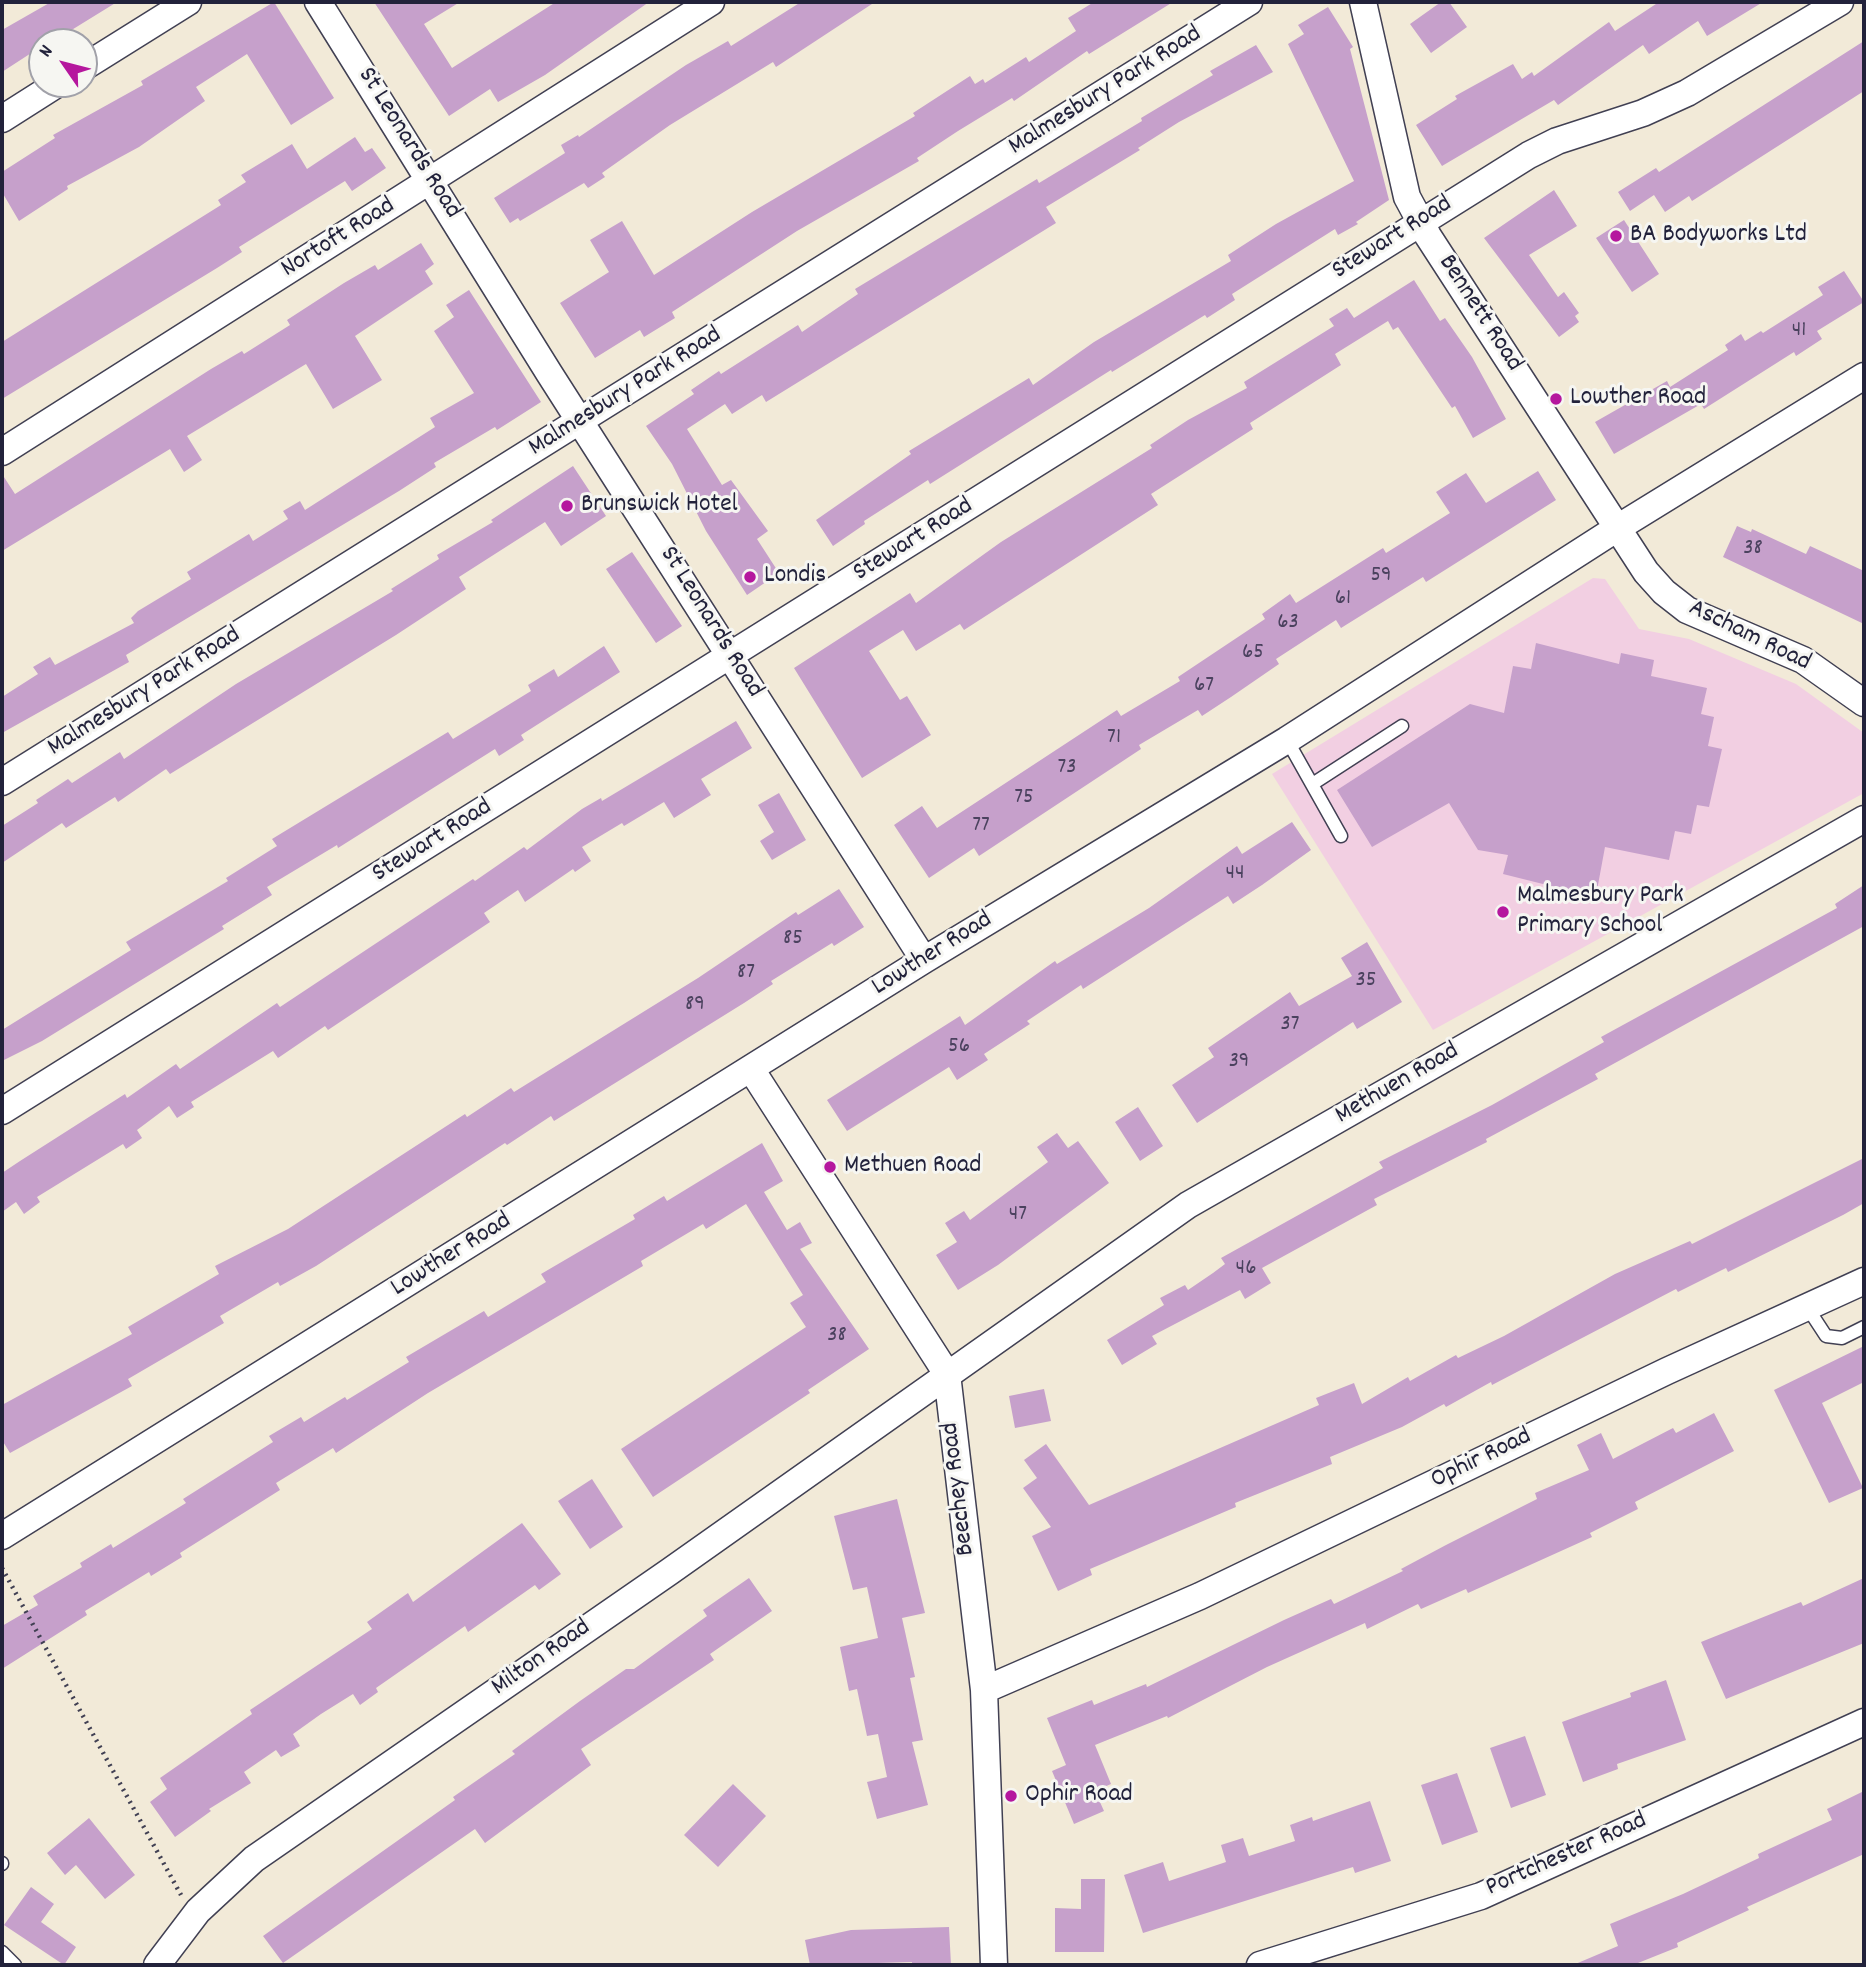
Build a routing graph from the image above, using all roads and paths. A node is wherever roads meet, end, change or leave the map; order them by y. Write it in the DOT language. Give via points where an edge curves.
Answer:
graph roads {
  1 [pos="188,2"];
  2 [pos="318,2"];
  3 [pos="711,2"];
  4 [pos="1249,2"];
  5 [pos="1363,2"];
  6 [pos="1840,2"];
  7 [pos="98,58"];
  8 [pos="35,98"];
  9 [pos="2,119"];
  10 [pos="432,182"];
  11 [pos="1420,222"];
  12 [pos="1864,376"];
  13 [pos="582,421"];
  14 [pos="2,452"];
  15 [pos="1619,527"];
  16 [pos="731,657"];
  17 [pos="1864,703"];
  18 [pos="1402,726"];
  19 [pos="1287,740"];
  20 [pos="2,782"];
  21 [pos="1314,783"];
  22 [pos="1864,820"];
  23 [pos="1341,836"];
  24 [pos="923,960"];
  25 [pos="751,1069"];
  26 [pos="2,1111"];
  27 [pos="1864,1281"];
  28 [pos="1807,1307"];
  29 [pos="1864,1327"];
  30 [pos="947,1374"];
  31 [pos="2,1536"];
  32 [pos="2,1568"];
  33 [pos="984,1690"];
  34 [pos="1864,1722"];
  35 [pos="198,1911"];
  36 [pos="2,1952"];
  37 [pos="15,1965"];
  38 [pos="157,1965"];
  39 [pos="994,1965"];
  40 [pos="1261,1965"];
  1 -- 7 [label="street"];
  2 -- 10 [label="street, St Leonards Road"];
  3 -- 10 [label="street, Nortoft Road"];
  4 -- 13 [label="street, Malmesbury Park Road"];
  5 -- 11 [label="street, Bennett Road" via="1407,197"];
  6 -- 11 [label="street, Stewart Road" via="1687,93 1558,141"];
  8 -- 9 [label="street"];
  10 -- 13 [label="street, St Leonards Road"];
  10 -- 14 [label="street, Nortoft Road"];
  11 -- 15 [label="street, Bennett Road"];
  11 -- 16 [label="street, Stewart Road"];
  12 -- 15 [label="street, Lowther Road"];
  13 -- 16 [label="street, St Leonards Road"];
  13 -- 20 [label="street, Malmesbury Park Road"];
  15 -- 17 [label="street, Ascham Road" via="1646,572 1687,610 1803,660"];
  15 -- 19 [label="street, Lowther Road"];
  16 -- 24 [label="street, St Leonards Road"];
  16 -- 26 [label="street, Stewart Road"];
  18 -- 21 [label="lane"];
  19 -- 21 [label="lane"];
  19 -- 24 [label="street, Lowther Road"];
  21 -- 23 [label="lane"];
  22 -- 30 [label="street, Methuen Road" via="1188,1205"];
  24 -- 25 [label="street, Lowther Road"];
  25 -- 30 [label="street, Beechey Road"];
  25 -- 31 [label="street, Lowther Road"];
  27 -- 28 [label="street, Ophir Road"];
  28 -- 29 [label="lane" via="1826,1336 1843,1338"];
  28 -- 33 [label="street, Ophir Road" via="1200,1596"];
  30 -- 33 [label="street, Beechey Road"];
  30 -- 35 [label="street, Milton Road" via="254,1859"];
  32 -- 35 [label="path" via="177,1891"];
  33 -- 39 [label="street, Beechey Road"];
  34 -- 40 [label="street, Portchester Road" via="1481,1896"];
  35 -- 38 [label="street, Milton Road"];
  36 -- 37 [label="lane"];
}
